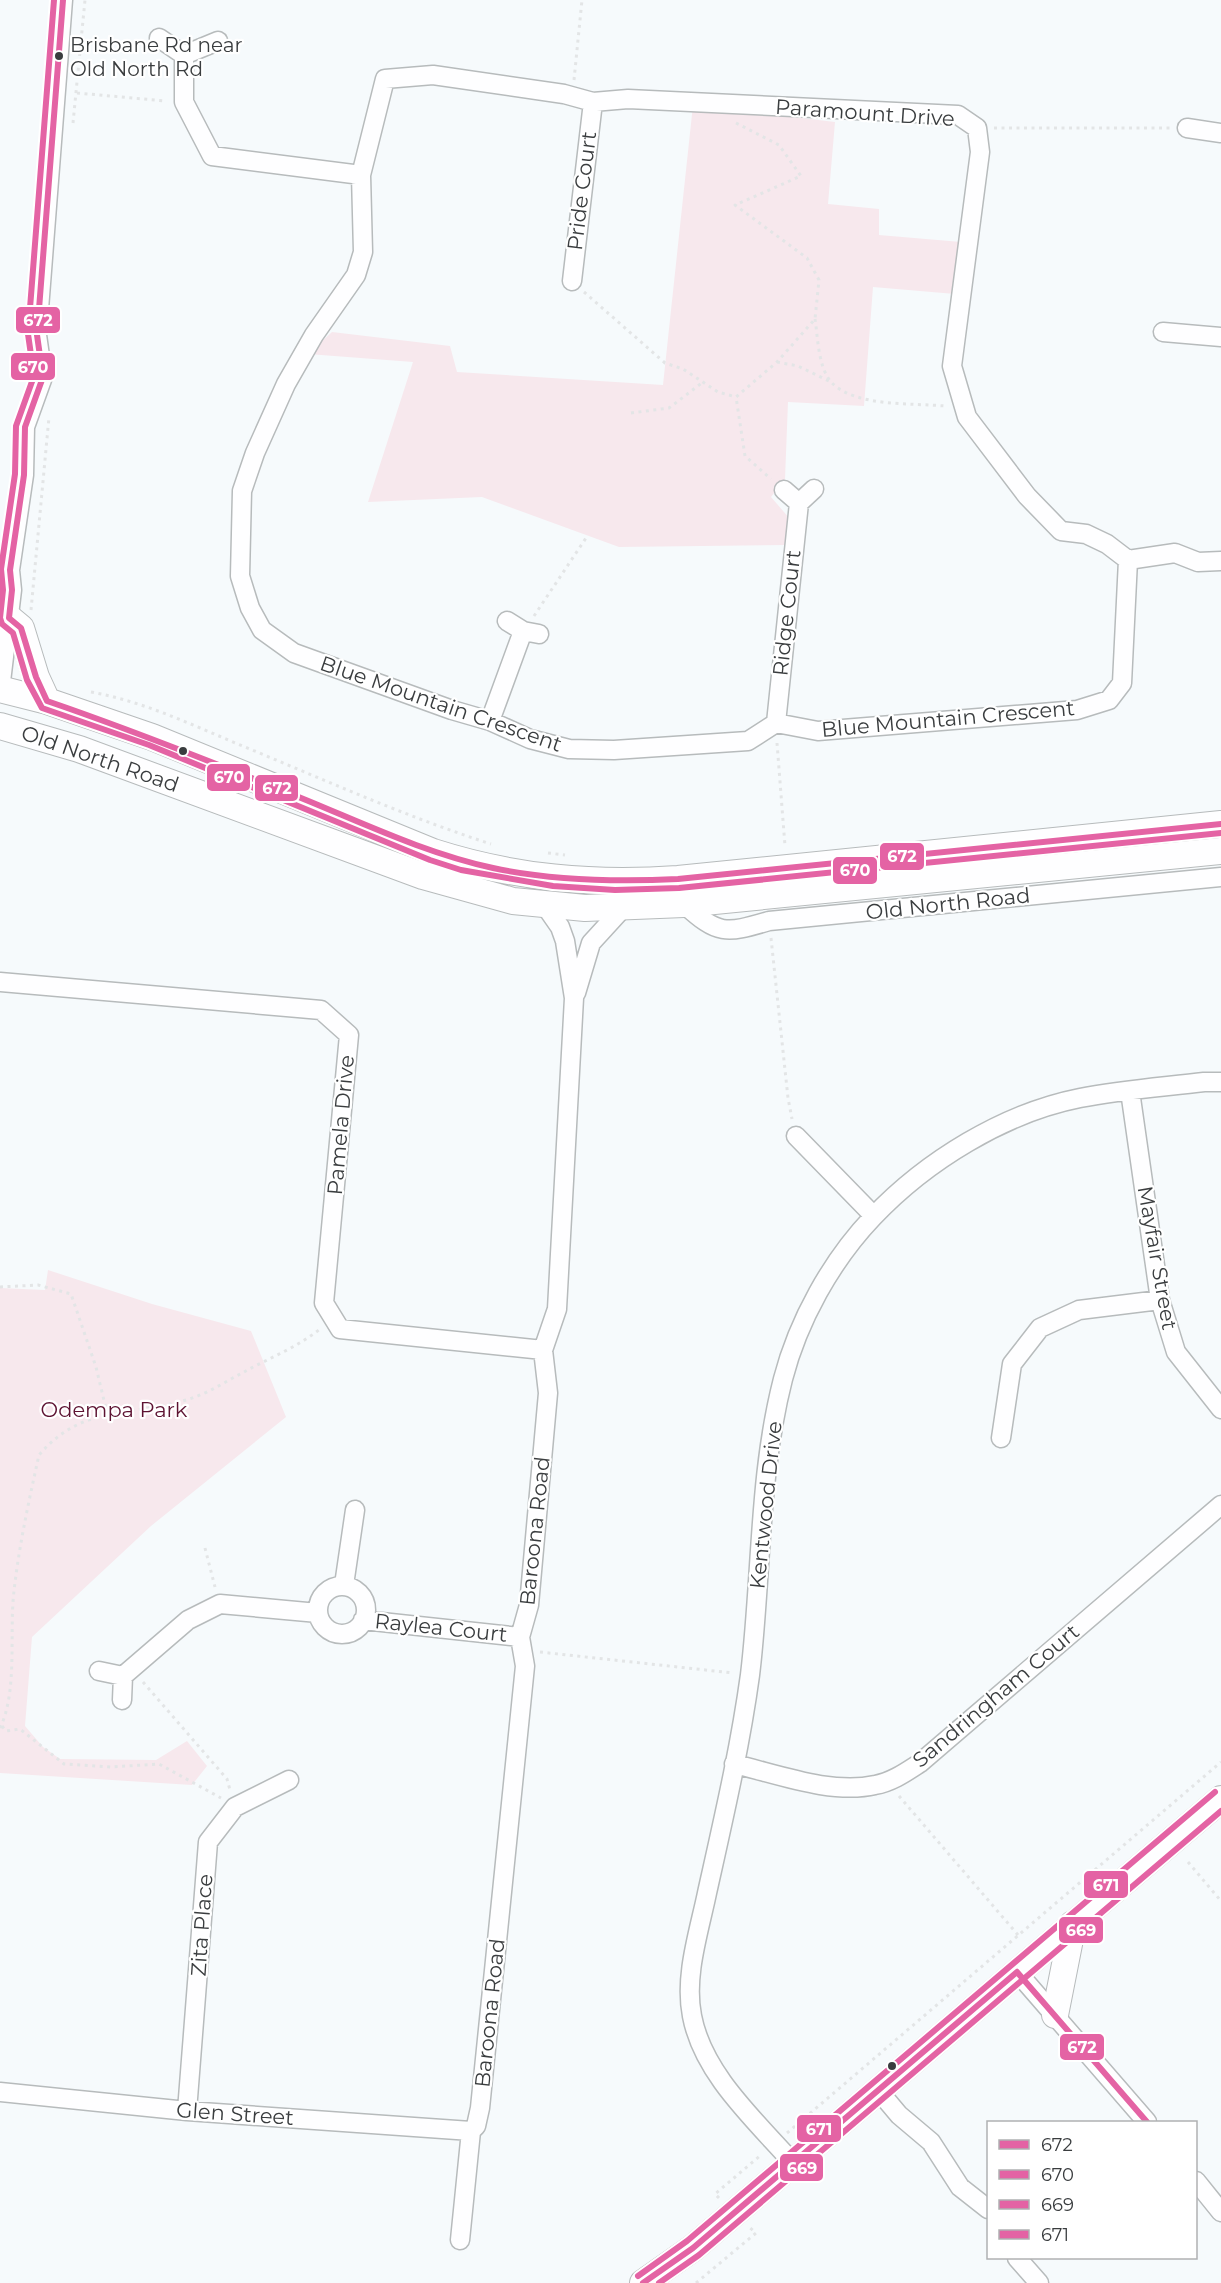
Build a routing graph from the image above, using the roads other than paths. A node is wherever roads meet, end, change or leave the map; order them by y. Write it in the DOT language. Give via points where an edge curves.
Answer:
graph roads {
  1 [pos="63,0"];
  2 [pos="159,38"];
  3 [pos="218,41"];
  4 [pos="184,55"];
  5 [pos="593,102"];
  6 [pos="1187,128"];
  7 [pos="1221,133"];
  8 [pos="361,175"];
  9 [pos="572,281"];
  10 [pos="1162,332"];
  11 [pos="1221,338"];
  12 [pos="814,489"];
  13 [pos="784,490"];
  14 [pos="799,503"];
  15 [pos="1128,561"];
  16 [pos="1221,561"];
  17 [pos="5,608"];
  18 [pos="507,621"];
  19 [pos="0,689"];
  20 [pos="47,701"];
  21 [pos="490,721"];
  22 [pos="776,723"];
  23 [pos="0,726"];
  24 [pos="1221,824"];
  25 [pos="1221,851"];
  26 [pos="1221,877"];
  27 [pos="544,904"];
  28 [pos="684,904"];
  29 [pos="624,908"];
  30 [pos="0,982"];
  31 [pos="574,998"];
  32 [pos="1221,1082"];
  33 [pos="1130,1091"];
  34 [pos="796,1136"];
  35 [pos="874,1216"];
  36 [pos="1160,1300"];
  37 [pos="543,1350"];
  38 [pos="1221,1409"];
  39 [pos="1001,1438"];
  40 [pos="1221,1505"];
  41 [pos="354,1510"];
  42 [pos="344,1585"];
  43 [pos="318,1613"];
  44 [pos="363,1620"];
  45 [pos="521,1644"];
  46 [pos="99,1671"];
  47 [pos="127,1672"];
  48 [pos="122,1700"];
  49 [pos="735,1764"];
  50 [pos="289,1780"];
  51 [pos="1221,1799"];
  52 [pos="1073,1924"];
  53 [pos="1017,1972"];
  54 [pos="1055,2015"];
  55 [pos="878,2090"];
  56 [pos="0,2092"];
  57 [pos="187,2111"];
  58 [pos="1146,2121"];
  59 [pos="471,2131"];
  60 [pos="793,2163"];
  61 [pos="1197,2182"];
  62 [pos="987,2208"];
  63 [pos="1221,2212"];
  64 [pos="460,2240"];
  65 [pos="1018,2259"];
  66 [pos="643,2283"];
  67 [pos="1039,2283"];
  1 -- 17 [label="street" via="37,335 43,377 25,427 24,475"];
  2 -- 4 [label="street"];
  3 -- 4 [label="street"];
  4 -- 8 [label="street" via="184,102 212,156"];
  5 -- 8 [label="street, Paramount Drive" via="564,94 433,75 385,79"];
  5 -- 9 [label="street, Pride Court"];
  5 -- 15 [label="street, Paramount Drive" via="628,99 958,115 977,128 980,152 952,366 967,417 1027,496 1061,531 1086,534"];
  6 -- 7 [label="street"];
  8 -- 21 [label="street, Blue Mountain Crescent" via="363,252 356,274 300,359 255,453 242,491 240,576 262,630 294,653"];
  10 -- 11 [label="street"];
  12 -- 14 [label="street"];
  13 -- 14 [label="street"];
  14 -- 22 [label="street, Ridge Court"];
  15 -- 16 [label="street" via="1175,554 1198,562"];
  15 -- 22 [label="street, Blue Mountain Crescent" via="1122,683 1108,700 1077,710 818,731"];
  17 -- 19 [label="street"];
  17 -- 20 [label="main road" via="21,628"];
  18 -- 21 [label="street" via="531,632"];
  19 -- 20 [label="main road, Old North Road"];
  20 -- 24 [label="main road, Old North Road" via="152,737 433,852 479,867 555,879 678,879"];
  21 -- 22 [label="street, Blue Mountain Crescent" via="530,739 569,749 603,750 748,741"];
  23 -- 27 [label="main road, Old North Road" via="79,749 423,876 513,901"];
  25 -- 28 [label="main road, Old North Road"];
  26 -- 28 [label="street, Old North Road" via="770,921 743,929 713,928"];
  27 -- 29 [label="main road, Old North Road"];
  27 -- 31 [label="street, Baroona Road" via="565,941"];
  28 -- 29 [label="main road, Old North Road"];
  29 -- 31 [label="street, Baroona Road" via="591,943"];
  30 -- 37 [label="street, Pamela Drive" via="321,1010 349,1035 324,1303 340,1329"];
  31 -- 37 [label="street, Baroona Road" via="557,1308"];
  32 -- 33 [label="street, Kentwood Drive"];
  33 -- 35 [label="street, Kentwood Drive" via="1079,1098 1023,1116 969,1142 917,1178"];
  33 -- 36 [label="street, Mayfair Street"];
  34 -- 35 [label="street"];
  35 -- 49 [label="street, Kentwood Drive" via="843,1252 808,1312 783,1376 770,1442 750,1675"];
  36 -- 38 [label="street, Mayfair Street" via="1176,1352"];
  36 -- 39 [label="street" via="1078,1310 1040,1328 1012,1364"];
  37 -- 45 [label="street, Baroona Road" via="548,1393 529,1605"];
  40 -- 49 [label="street, Sandringham Court" via="920,1763 896,1778 844,1789"];
  41 -- 42 [label="street"];
  42 -- 43 [label="street" via="326,1590"];
  42 -- 44 [label="street, Raylea Court" via="361,1594 367,1612"];
  43 -- 44 [label="street, Raylea Court" via="322,1626 339,1635 358,1629"];
  43 -- 47 [label="street" via="220,1604 188,1620"];
  44 -- 45 [label="street, Raylea Court"];
  45 -- 59 [label="street, Baroona Road" via="525,1666 480,2108"];
  46 -- 47 [label="street"];
  47 -- 48 [label="street"];
  49 -- 60 [label="street, Kentwood Drive" via="691,1970 691,2015 706,2057 739,2103"];
  50 -- 57 [label="street, Zita Place" via="235,1806 208,1842"];
  51 -- 52 [label="main road"];
  52 -- 53 [label="main road"];
  52 -- 54 [label="main road"];
  53 -- 54 [label="street"];
  53 -- 55 [label="main road"];
  54 -- 58 [label="street"];
  55 -- 60 [label="main road"];
  55 -- 62 [label="street" via="930,2142 960,2187"];
  56 -- 57 [label="street, Glen Street"];
  57 -- 59 [label="street, Glen Street"];
  59 -- 64 [label="street, Baroona Road"];
  60 -- 66 [label="main road" via="693,2248"];
  61 -- 63 [label="street"];
  65 -- 67 [label="street"];
}
